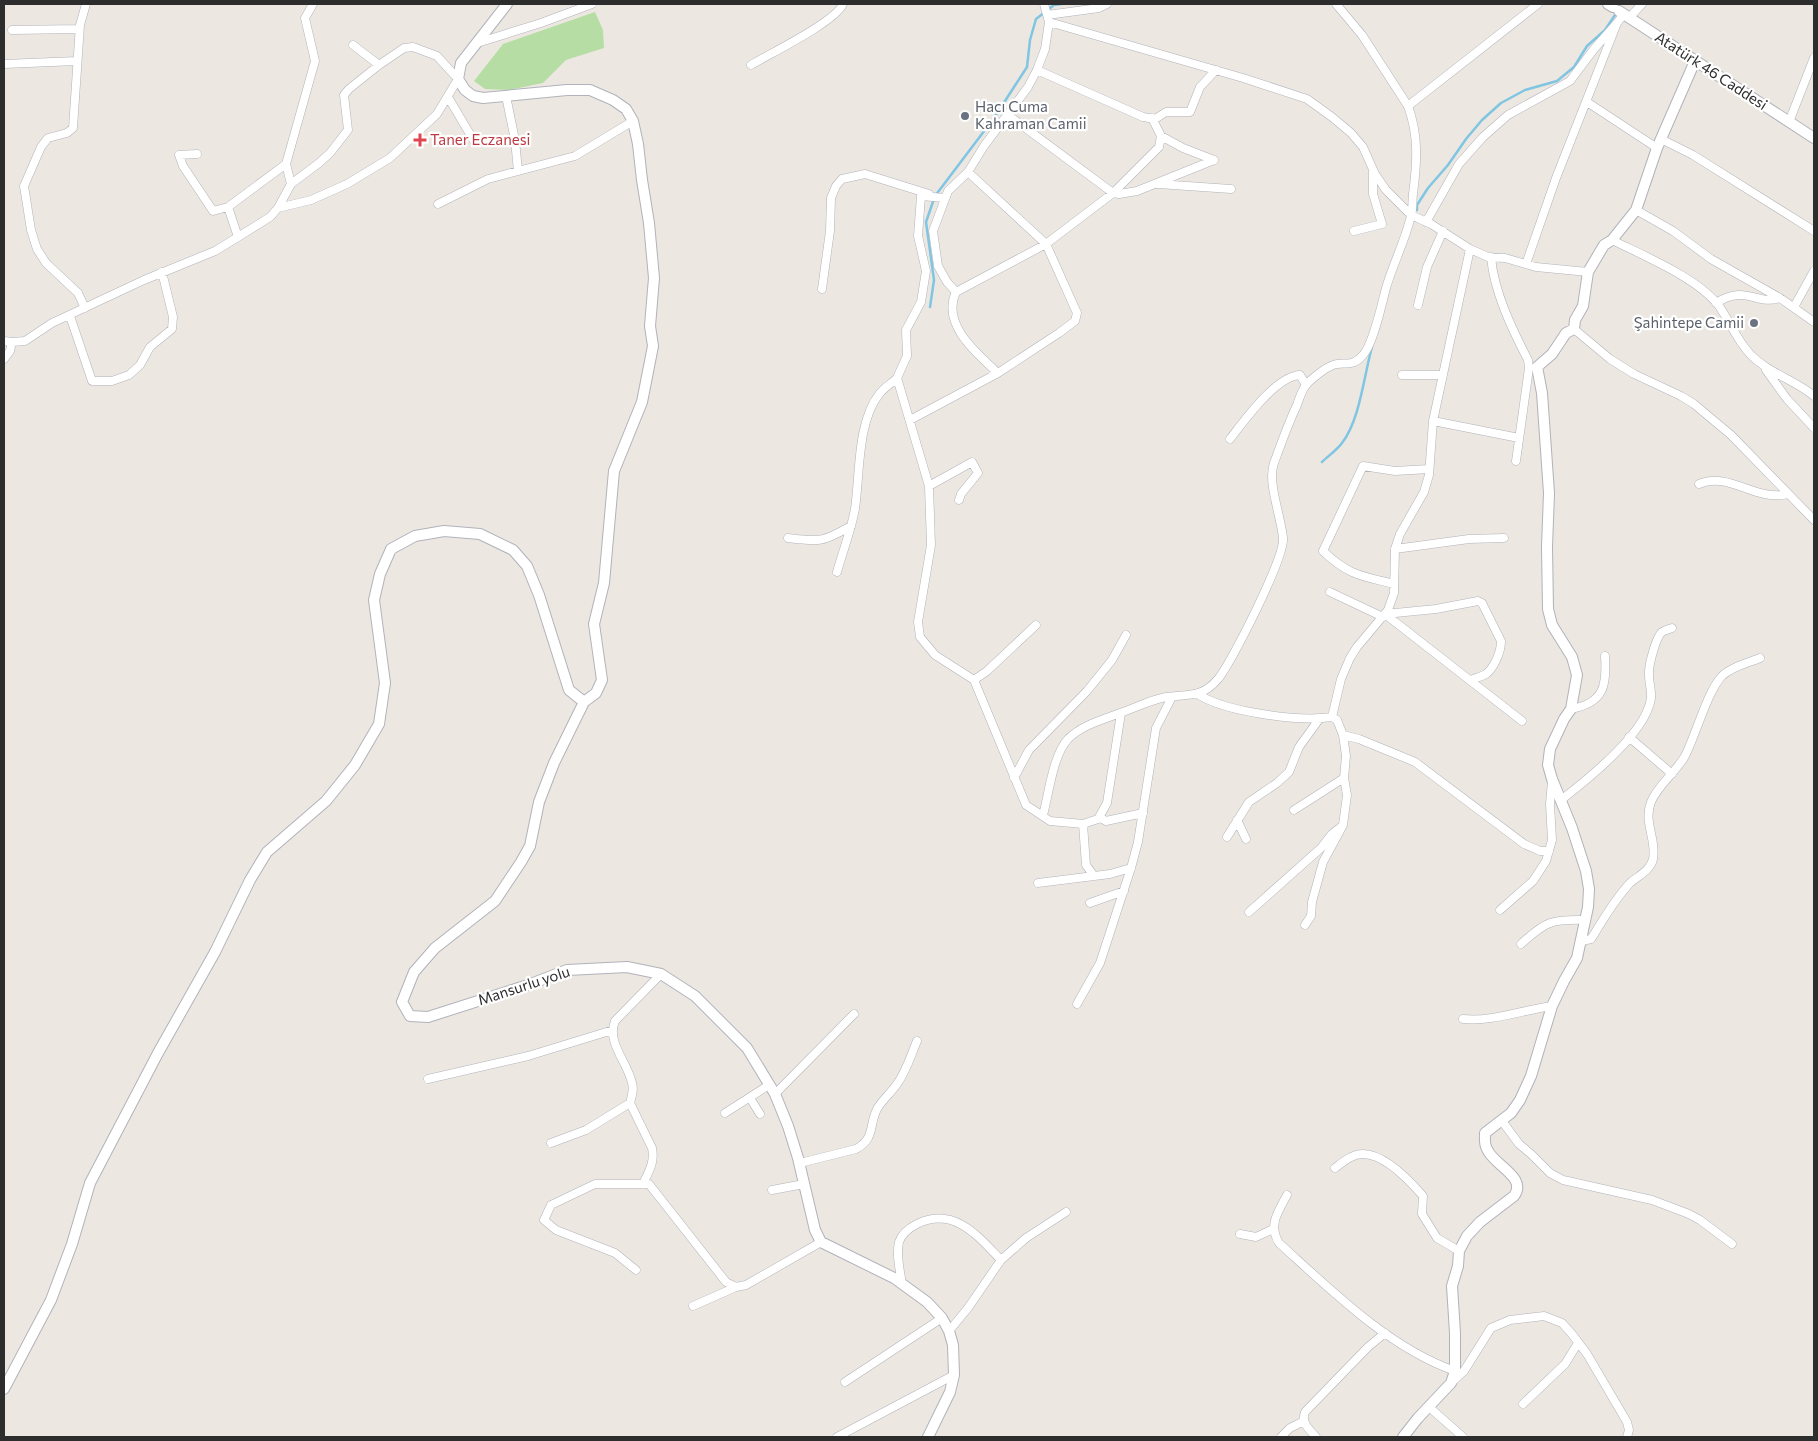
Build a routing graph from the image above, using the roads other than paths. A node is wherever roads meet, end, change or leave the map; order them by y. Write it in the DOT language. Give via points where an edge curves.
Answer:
graph roads {
  1 [pos="86,4"];
  2 [pos="313,4"];
  3 [pos="507,4"];
  4 [pos="592,4"];
  5 [pos="843,4"];
  6 [pos="1107,4"];
  7 [pos="1336,4"];
  8 [pos="1538,4"];
  9 [pos="1642,4"];
  10 [pos="1618,10"];
  11 [pos="1046,12"];
  12 [pos="1617,23"];
  13 [pos="79,29"];
  14 [pos="12,30"];
  15 [pos="353,44"];
  16 [pos="477,44"];
  17 [pos="1814,58"];
  18 [pos="77,61"];
  19 [pos="1695,61"];
  20 [pos="4,64"];
  21 [pos="379,64"];
  22 [pos="751,65"];
  23 [pos="1037,70"];
  24 [pos="1216,70"];
  25 [pos="458,79"];
  26 [pos="506,96"];
  27 [pos="448,97"];
  28 [pos="1587,102"];
  29 [pos="1408,106"];
  30 [pos="1008,115"];
  31 [pos="1152,118"];
  32 [pos="633,121"];
  33 [pos="1789,122"];
  34 [pos="1161,136"];
  35 [pos="1814,138"];
  36 [pos="474,140"];
  37 [pos="1659,143"];
  38 [pos="197,154"];
  39 [pos="286,164"];
  40 [pos="1373,168"];
  41 [pos="518,171"];
  42 [pos="968,172"];
  43 [pos="291,184"];
  44 [pos="1156,184"];
  45 [pos="1231,189"];
  46 [pos="1113,193"];
  47 [pos="935,196"];
  48 [pos="945,198"];
  49 [pos="438,204"];
  50 [pos="228,207"];
  51 [pos="278,208"];
  52 [pos="1636,210"];
  53 [pos="1411,215"];
  54 [pos="1426,222"];
  55 [pos="1354,231"];
  56 [pos="1443,231"];
  57 [pos="1814,231"];
  58 [pos="238,237"];
  59 [pos="1612,240"];
  60 [pos="1046,244"];
  61 [pos="1470,249"];
  62 [pos="1491,257"];
  63 [pos="1526,264"];
  64 [pos="1814,271"];
  65 [pos="162,272"];
  66 [pos="1588,272"];
  67 [pos="822,289"];
  68 [pos="956,292"];
  69 [pos="1780,298"];
  70 [pos="1716,303"];
  71 [pos="1418,304"];
  72 [pos="1794,307"];
  73 [pos="85,308"];
  74 [pos="70,316"];
  75 [pos="1814,322"];
  76 [pos="1574,329"];
  77 [pos="4,340"];
  78 [pos="12,342"];
  79 [pos="4,359"];
  80 [pos="1762,365"];
  81 [pos="1533,367"];
  82 [pos="998,372"];
  83 [pos="1402,375"];
  84 [pos="1443,375"];
  85 [pos="897,378"];
  86 [pos="1306,385"];
  87 [pos="1814,396"];
  88 [pos="910,420"];
  89 [pos="1433,421"];
  90 [pos="1814,428"];
  91 [pos="1519,438"];
  92 [pos="1230,439"];
  93 [pos="1516,461"];
  94 [pos="1429,469"];
  95 [pos="1699,484"];
  96 [pos="929,486"];
  97 [pos="1788,494"];
  98 [pos="959,500"];
  99 [pos="1813,520"];
  100 [pos="851,526"];
  101 [pos="788,538"];
  102 [pos="1504,538"];
  103 [pos="1395,549"];
  104 [pos="837,572"];
  105 [pos="1394,584"];
  106 [pos="1330,592"];
  107 [pos="1384,615"];
  108 [pos="1036,626"];
  109 [pos="1672,628"];
  110 [pos="1126,634"];
  111 [pos="1605,656"];
  112 [pos="1760,658"];
  113 [pos="974,680"];
  114 [pos="1471,680"];
  115 [pos="1199,695"];
  116 [pos="1172,697"];
  117 [pos="584,702"];
  118 [pos="1571,709"];
  119 [pos="1121,713"];
  120 [pos="1332,717"];
  121 [pos="1320,718"];
  122 [pos="1522,721"];
  123 [pos="1343,735"];
  124 [pos="1629,737"];
  125 [pos="1672,774"];
  126 [pos="1014,778"];
  127 [pos="1344,778"];
  128 [pos="1552,779"];
  129 [pos="1561,800"];
  130 [pos="1294,810"];
  131 [pos="1143,813"];
  132 [pos="1043,815"];
  133 [pos="1099,817"];
  134 [pos="1237,820"];
  135 [pos="1083,824"];
  136 [pos="1343,825"];
  137 [pos="1227,837"];
  138 [pos="1246,839"];
  139 [pos="1549,851"];
  140 [pos="1131,868"];
  141 [pos="1094,876"];
  142 [pos="1038,883"];
  143 [pos="1124,892"];
  144 [pos="1090,903"];
  145 [pos="1500,910"];
  146 [pos="1249,912"];
  147 [pos="1586,920"];
  148 [pos="1305,924"];
  149 [pos="1582,941"];
  150 [pos="1522,944"];
  151 [pos="661,974"];
  152 [pos="1077,1004"];
  153 [pos="1552,1006"];
  154 [pos="854,1014"];
  155 [pos="1462,1019"];
  156 [pos="613,1030"];
  157 [pos="917,1041"];
  158 [pos="428,1079"];
  159 [pos="769,1085"];
  160 [pos="775,1094"];
  161 [pos="750,1098"];
  162 [pos="630,1103"];
  163 [pos="725,1113"];
  164 [pos="760,1114"];
  165 [pos="1502,1121"];
  166 [pos="551,1143"];
  167 [pos="800,1163"];
  168 [pos="1335,1168"];
  169 [pos="643,1184"];
  170 [pos="804,1184"];
  171 [pos="772,1190"];
  172 [pos="1287,1195"];
  173 [pos="1066,1212"];
  174 [pos="1273,1229"];
  175 [pos="1240,1234"];
  176 [pos="821,1242"];
  177 [pos="1732,1244"];
  178 [pos="1459,1251"];
  179 [pos="1001,1260"];
  180 [pos="636,1270"];
  181 [pos="902,1284"];
  182 [pos="736,1287"];
  183 [pos="693,1306"];
  184 [pos="942,1318"];
  185 [pos="949,1331"];
  186 [pos="1385,1333"];
  187 [pos="1578,1343"];
  188 [pos="1455,1371"];
  189 [pos="954,1375"];
  190 [pos="845,1382"];
  191 [pos="1451,1383"];
  192 [pos="4,1389"];
  193 [pos="1522,1404"];
  194 [pos="1429,1407"];
  195 [pos="1304,1421"];
  196 [pos="837,1437"];
  197 [pos="928,1437"];
  198 [pos="1281,1437"];
  199 [pos="1316,1437"];
  200 [pos="1403,1437"];
  201 [pos="1462,1437"];
  202 [pos="1626,1437"];
  1 -- 13 [label="street"];
  2 -- 39 [label="street" via="305,18 315,61"];
  3 -- 16 [label="street"];
  4 -- 16 [label="street"];
  5 -- 22 [label="street" via="827,20"];
  6 -- 11 [label="street" via="1099,8"];
  7 -- 29 [label="street" via="1362,35"];
  8 -- 29 [label="street"];
  9 -- 10 [label="street"];
  10 -- 12 [label="street"];
  10 -- 19 [label="street, Atatürk 46 Caddesi"];
  11 -- 23 [label="street" via="1045,49"];
  11 -- 24 [label="street"];
  12 -- 28 [label="street"];
  12 -- 54 [label="street" via="1570,81 1508,115 1483,137 1460,164"];
  13 -- 14 [label="street"];
  13 -- 18 [label="street"];
  15 -- 21 [label="street"];
  16 -- 25 [label="street" via="461,63"];
  17 -- 33 [label="street"];
  18 -- 20 [label="street"];
  18 -- 73 [label="street" via="73,128 48,138 24,186 37,249 46,263 78,293"];
  19 -- 33 [label="street, Atatürk 46 Caddesi"];
  19 -- 37 [label="street"];
  21 -- 25 [label="street" via="404,48 413,47 437,56"];
  21 -- 43 [label="street" via="344,96 348,130 330,153"];
  23 -- 30 [label="street"];
  23 -- 31 [label="street" via="1143,117"];
  24 -- 31 [label="street" via="1200,87 1190,112 1166,112"];
  24 -- 40 [label="street" via="1306,99 1351,133 1363,147"];
  25 -- 26 [label="street" via="473,96"];
  25 -- 27 [label="street"];
  26 -- 32 [label="street" via="590,90 626,108"];
  26 -- 41 [label="street"];
  27 -- 36 [label="street"];
  27 -- 51 [label="street" via="437,114 390,158 347,184 311,200"];
  28 -- 37 [label="street"];
  28 -- 63 [label="street"];
  29 -- 53 [label="street" via="1414,121 1417,165"];
  30 -- 42 [label="street"];
  30 -- 46 [label="street"];
  31 -- 34 [label="street"];
  32 -- 41 [label="street" via="574,156"];
  32 -- 117 [label="street" via="654,278 650,326 653,346 642,402 614,471 604,583 594,624 602,680 596,693"];
  33 -- 35 [label="street, Atatürk 46 Caddesi"];
  34 -- 44 [label="street" via="1214,160"];
  34 -- 46 [label="street" via="1160,147"];
  37 -- 52 [label="street"];
  37 -- 57 [label="street" via="1693,155"];
  38 -- 50 [label="street" via="179,155 213,211"];
  39 -- 43 [label="street"];
  39 -- 50 [label="street"];
  40 -- 53 [label="street" via="1386,190"];
  40 -- 55 [label="street" via="1373,194 1382,224"];
  41 -- 49 [label="street" via="488,178"];
  42 -- 48 [label="street"];
  42 -- 60 [label="street"];
  43 -- 51 [label="street"];
  44 -- 45 [label="street"];
  44 -- 46 [label="street" via="1138,191"];
  46 -- 60 [label="street"];
  47 -- 48 [label="street"];
  47 -- 67 [label="street" via="865,174 842,179 831,198"];
  47 -- 85 [label="street" via="920,196 918,236 926,271 921,302 906,330 907,356"];
  48 -- 68 [label="street" via="933,238 938,266"];
  50 -- 58 [label="street"];
  51 -- 58 [label="street" via="270,217"];
  52 -- 59 [label="street"];
  52 -- 69 [label="street"];
  53 -- 54 [label="street"];
  53 -- 86 [label="street" via="1365,354 1349,364 1332,365"];
  54 -- 56 [label="street"];
  56 -- 61 [label="street"];
  56 -- 71 [label="street" via="1427,267"];
  58 -- 65 [label="street" via="215,251"];
  59 -- 66 [label="street" via="1604,245"];
  59 -- 70 [label="street" via="1677,273"];
  60 -- 68 [label="street"];
  60 -- 82 [label="street" via="1076,308 1075,321"];
  61 -- 62 [label="street"];
  61 -- 84 [label="street"];
  62 -- 63 [label="street"];
  62 -- 81 [label="street" via="1505,312"];
  63 -- 66 [label="street"];
  64 -- 72 [label="street"];
  65 -- 73 [label="street"];
  65 -- 74 [label="street" via="173,317 172,329 150,346 140,365 129,375 112,381 92,382"];
  66 -- 76 [label="street" via="1583,306"];
  68 -- 82 [label="street" via="952,299 952,317 957,328 982,359"];
  69 -- 70 [label="street" via="1767,300 1736,294"];
  69 -- 72 [label="street"];
  70 -- 80 [label="street" via="1750,355"];
  72 -- 75 [label="street"];
  73 -- 74 [label="street"];
  74 -- 78 [label="street" via="25,341"];
  76 -- 81 [label="street" via="1566,333 1552,354"];
  76 -- 97 [label="street" via="1626,369 1694,404 1731,435"];
  77 -- 78 [label="street"];
  78 -- 79 [label="street"];
  80 -- 87 [label="street"];
  80 -- 90 [label="street"];
  81 -- 91 [label="street"];
  81 -- 118 [label="street" via="1542,393 1549,493 1548,609 1552,625 1575,666 1576,685"];
  82 -- 88 [label="street"];
  83 -- 84 [label="street"];
  84 -- 89 [label="street"];
  85 -- 88 [label="street"];
  85 -- 100 [label="street" via="874,402 864,430"];
  86 -- 92 [label="street" via="1300,375 1292,375 1266,396"];
  86 -- 115 [label="street" via="1272,467 1271,484 1283,546 1231,659 1211,687"];
  88 -- 96 [label="street"];
  89 -- 91 [label="street"];
  89 -- 94 [label="street"];
  91 -- 93 [label="street"];
  94 -- 103 [label="street" via="1424,492"];
  94 -- 105 [label="street" via="1395,471 1363,466 1323,551 1352,574"];
  95 -- 97 [label="street" via="1720,480 1758,493"];
  96 -- 98 [label="street" via="972,462 978,473"];
  96 -- 113 [label="street" via="931,545 918,622 920,637 935,655"];
  97 -- 99 [label="street"];
  100 -- 101 [label="street" via="823,540"];
  100 -- 104 [label="street"];
  102 -- 103 [label="street" via="1469,539"];
  103 -- 105 [label="street"];
  105 -- 107 [label="street" via="1394,593"];
  106 -- 107 [label="street"];
  107 -- 114 [label="street"];
  107 -- 114 [label="street" via="1478,600 1501,646 1486,674"];
  107 -- 120 [label="street" via="1350,658"];
  108 -- 113 [label="street"];
  109 -- 124 [label="street" via="1658,638 1648,671 1651,699 1645,715"];
  110 -- 126 [label="street" via="1112,660 1087,691 1029,750"];
  111 -- 118 [label="street" via="1604,688 1589,703"];
  112 -- 125 [label="street" via="1730,670 1718,681 1687,751"];
  113 -- 126 [label="street"];
  114 -- 122 [label="street"];
  115 -- 116 [label="street"];
  115 -- 121 [label="street" via="1210,702 1235,709"];
  116 -- 119 [label="street" via="1158,698"];
  116 -- 131 [label="street" via="1156,728"];
  117 -- 151 [label="street, Mansurlu yolu" via="539,802 530,846 521,862 495,901 435,948 414,972 402,1002 410,1016 428,1017 566,970 627,967"];
  117 -- 192 [label="street" via="569,690 539,595 527,566 513,550 480,534 444,531 415,536 390,550 374,600 385,683 379,724 355,765 326,801 267,852 250,880 215,952 90,1183 51,1300"];
  118 -- 128 [label="street" via="1550,749 1548,765"];
  119 -- 132 [label="street" via="1087,726 1067,741 1058,755"];
  119 -- 133 [label="street" via="1107,803"];
  120 -- 121 [label="street"];
  120 -- 123 [label="street" via="1337,720"];
  121 -- 134 [label="street" via="1299,747 1289,772 1249,802"];
  123 -- 127 [label="street" via="1346,756"];
  123 -- 139 [label="street" via="1415,762 1524,844"];
  124 -- 125 [label="street"];
  124 -- 129 [label="street" via="1605,763"];
  125 -- 149 [label="street" via="1651,802 1649,830 1653,859 1648,869 1619,895 1591,939"];
  126 -- 132 [label="street" via="1026,804"];
  127 -- 130 [label="street"];
  127 -- 136 [label="street" via="1347,795"];
  128 -- 129 [label="street"];
  128 -- 139 [label="street" via="1552,840"];
  129 -- 147 [label="street" via="1586,871 1589,889"];
  131 -- 133 [label="street" via="1106,821"];
  131 -- 140 [label="street"];
  132 -- 135 [label="street" via="1050,821"];
  133 -- 135 [label="street"];
  134 -- 137 [label="street"];
  134 -- 138 [label="street"];
  135 -- 141 [label="street" via="1086,865"];
  136 -- 146 [label="street"];
  136 -- 148 [label="street" via="1323,862 1310,916"];
  139 -- 145 [label="street" via="1533,881"];
  140 -- 141 [label="street"];
  140 -- 143 [label="street"];
  141 -- 142 [label="street"];
  143 -- 144 [label="street"];
  143 -- 152 [label="street" via="1100,963"];
  147 -- 149 [label="street"];
  147 -- 150 [label="street" via="1555,921 1540,927"];
  149 -- 153 [label="street" via="1577,958"];
  151 -- 156 [label="street" via="615,1021"];
  151 -- 159 [label="street, Mansurlu yolu" via="695,996 747,1048"];
  153 -- 155 [label="street" via="1487,1019"];
  153 -- 165 [label="street" via="1531,1076 1520,1100"];
  154 -- 160 [label="street"];
  156 -- 158 [label="street" via="528,1056"];
  156 -- 162 [label="street" via="632,1082"];
  157 -- 167 [label="street" via="899,1081 877,1110 867,1141 856,1149"];
  159 -- 160 [label="street, Mansurlu yolu"];
  159 -- 161 [label="street"];
  160 -- 167 [label="street, Mansurlu yolu"];
  161 -- 163 [label="street"];
  161 -- 164 [label="street"];
  162 -- 166 [label="street" via="586,1130"];
  162 -- 169 [label="street" via="652,1148 653,1163"];
  165 -- 177 [label="street" via="1519,1144 1550,1173 1563,1180 1652,1200 1689,1214"];
  165 -- 178 [label="street" via="1486,1133 1485,1141 1487,1150 1497,1163 1516,1179 1517,1192 1480,1222"];
  167 -- 170 [label="street, Mansurlu yolu"];
  168 -- 178 [label="street" via="1348,1158 1363,1154 1375,1157 1400,1172 1423,1196 1422,1214 1437,1238"];
  169 -- 180 [label="street" via="595,1184 551,1205 544,1220 556,1230 615,1253"];
  169 -- 182 [label="street" via="649,1184 726,1282"];
  170 -- 171 [label="street"];
  170 -- 176 [label="street, Mansurlu yolu"];
  172 -- 174 [label="street"];
  173 -- 179 [label="street" via="1026,1238"];
  174 -- 175 [label="street" via="1256,1237"];
  174 -- 186 [label="street" via="1279,1243"];
  176 -- 181 [label="street"];
  176 -- 182 [label="street" via="746,1285"];
  178 -- 188 [label="street" via="1452,1286"];
  179 -- 181 [label="street" via="975,1232 956,1221 928,1220 908,1228 902,1235 898,1254"];
  179 -- 185 [label="street"];
  181 -- 184 [label="street"];
  182 -- 183 [label="street"];
  184 -- 185 [label="street"];
  184 -- 190 [label="street"];
  185 -- 189 [label="street"];
  186 -- 188 [label="street" via="1433,1364"];
  186 -- 195 [label="street" via="1305,1412"];
  187 -- 191 [label="street" via="1562,1323 1544,1316 1510,1320 1491,1328 1464,1371"];
  187 -- 193 [label="street" via="1565,1364"];
  187 -- 202 [label="street" via="1627,1422 1629,1430"];
  188 -- 191 [label="street"];
  189 -- 196 [label="street"];
  189 -- 197 [label="street" via="950,1392"];
  191 -- 194 [label="street"];
  194 -- 200 [label="street"];
  194 -- 201 [label="street"];
  195 -- 198 [label="street"];
  195 -- 199 [label="street"];
}
